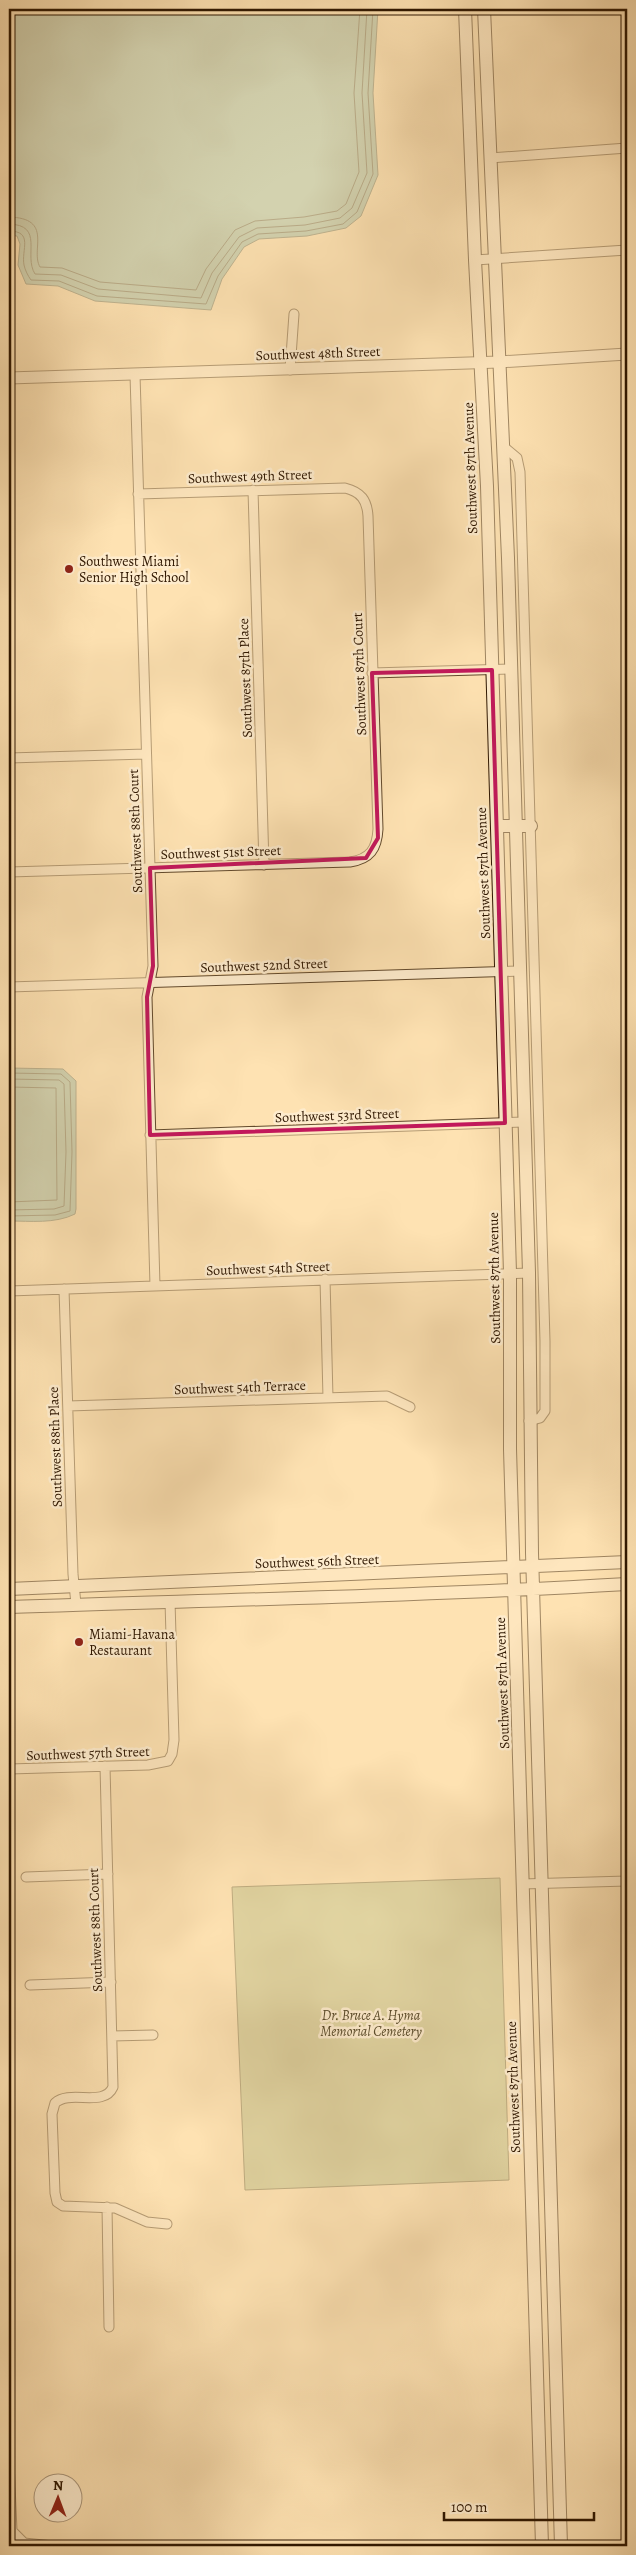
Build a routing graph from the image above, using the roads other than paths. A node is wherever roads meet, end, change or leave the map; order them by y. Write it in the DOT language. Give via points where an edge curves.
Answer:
graph roads {
  1 [pos="465,9"];
  2 [pos="484,9"];
  3 [pos="627,148"];
  4 [pos="470,158"];
  5 [pos="490,158"];
  6 [pos="627,250"];
  7 [pos="494,259"];
  8 [pos="475,260"];
  9 [pos="294,314"];
  10 [pos="627,354"];
  11 [pos="480,362"];
  12 [pos="499,362"];
  13 [pos="290,370"];
  14 [pos="135,375"];
  15 [pos="9,378"];
  16 [pos="504,448"];
  17 [pos="253,490"];
  18 [pos="138,494"];
  19 [pos="361,494"];
  20 [pos="492,670"];
  21 [pos="511,670"];
  22 [pos="372,673"];
  23 [pos="146,754"];
  24 [pos="9,758"];
  25 [pos="497,826"];
  26 [pos="516,826"];
  27 [pos="531,826"];
  28 [pos="372,853"];
  29 [pos="264,864"];
  30 [pos="150,868"];
  31 [pos="9,872"];
  32 [pos="501,971"];
  33 [pos="520,971"];
  34 [pos="150,982"];
  35 [pos="9,987"];
  36 [pos="505,1122"];
  37 [pos="524,1122"];
  38 [pos="150,1135"];
  39 [pos="510,1273"];
  40 [pos="529,1273"];
  41 [pos="325,1279"];
  42 [pos="155,1286"];
  43 [pos="64,1289"];
  44 [pos="9,1291"];
  45 [pos="328,1398"];
  46 [pos="510,1399"];
  47 [pos="68,1406"];
  48 [pos="410,1407"];
  49 [pos="529,1421"];
  50 [pos="627,1562"];
  51 [pos="532,1567"];
  52 [pos="513,1568"];
  53 [pos="627,1584"];
  54 [pos="74,1586"];
  55 [pos="533,1588"];
  56 [pos="9,1589"];
  57 [pos="514,1589"];
  58 [pos="170,1601"];
  59 [pos="76,1604"];
  60 [pos="9,1607"];
  61 [pos="105,1766"];
  62 [pos="9,1769"];
  63 [pos="108,1874"];
  64 [pos="26,1877"];
  65 [pos="627,1880"];
  66 [pos="522,1884"];
  67 [pos="541,1884"];
  68 [pos="111,1982"];
  69 [pos="30,1985"];
  70 [pos="153,2035"];
  71 [pos="112,2036"];
  72 [pos="527,2039"];
  73 [pos="546,2039"];
  74 [pos="530,2142"];
  75 [pos="549,2142"];
  76 [pos="531,2189"];
  77 [pos="550,2189"];
  78 [pos="107,2207"];
  79 [pos="167,2224"];
  80 [pos="534,2284"];
  81 [pos="553,2284"];
  82 [pos="109,2327"];
  83 [pos="539,2451"];
  84 [pos="558,2451"];
  85 [pos="9,2462"];
  86 [pos="53,2546"];
  87 [pos="542,2546"];
  88 [pos="561,2546"];
  1 -- 4 [label="main road, Southwest 87th Avenue"];
  2 -- 5 [label="main road"];
  3 -- 5 [label="street"];
  4 -- 5 [label="main road"];
  4 -- 8 [label="main road, Southwest 87th Avenue"];
  5 -- 7 [label="main road"];
  6 -- 7 [label="street"];
  7 -- 8 [label="street"];
  7 -- 12 [label="main road"];
  8 -- 11 [label="main road, Southwest 87th Avenue"];
  9 -- 13 [label="street"];
  10 -- 12 [label="street, Southwest 48th Street"];
  11 -- 12 [label="street, Southwest 48th Street"];
  11 -- 13 [label="street, Southwest 48th Street"];
  11 -- 20 [label="main road, Southwest 87th Avenue"];
  12 -- 16 [label="main road"];
  13 -- 14 [label="street, Southwest 48th Street"];
  14 -- 15 [label="street, Southwest 48th Street"];
  14 -- 18 [label="street, Southwest 88th Court"];
  16 -- 21 [label="main road"];
  16 -- 27 [label="street" via="517,458 520,472"];
  17 -- 18 [label="street, Southwest 49th Street"];
  17 -- 19 [label="street, Southwest 49th Street" via="345,488"];
  17 -- 29 [label="street, Southwest 87th Place"];
  18 -- 23 [label="street, Southwest 88th Court"];
  19 -- 22 [label="street, Southwest 87th Court" via="368,516"];
  20 -- 21 [label="street"];
  20 -- 22 [label="street"];
  20 -- 25 [label="main road, Southwest 87th Avenue"];
  21 -- 26 [label="main road"];
  22 -- 28 [label="street, Southwest 87th Court" via="378,829"];
  23 -- 24 [label="street"];
  23 -- 30 [label="street, Southwest 88th Court"];
  25 -- 26 [label="main road"];
  25 -- 32 [label="main road, Southwest 87th Avenue"];
  26 -- 27 [label="main road"];
  26 -- 33 [label="main road"];
  27 -- 49 [label="street" via="546,1406 543,1415"];
  28 -- 29 [label="street, Southwest 51st Street" via="350,862"];
  29 -- 30 [label="street, Southwest 51st Street"];
  30 -- 31 [label="street, Southwest 51st Street"];
  30 -- 34 [label="street, Southwest 88th Court" via="153,966"];
  32 -- 33 [label="street, Southwest 52nd Street"];
  32 -- 34 [label="street, Southwest 52nd Street"];
  32 -- 36 [label="main road, Southwest 87th Avenue"];
  33 -- 37 [label="main road"];
  34 -- 35 [label="street, Southwest 52nd Street"];
  34 -- 38 [label="street, Southwest 88th Court" via="146,997"];
  36 -- 37 [label="street, Southwest 53rd Street"];
  36 -- 38 [label="street, Southwest 53rd Street"];
  36 -- 39 [label="main road, Southwest 87th Avenue"];
  37 -- 40 [label="main road"];
  38 -- 42 [label="street, Southwest 88th Court"];
  39 -- 40 [label="street, Southwest 54th Street"];
  39 -- 41 [label="street, Southwest 54th Street"];
  39 -- 46 [label="main road, Southwest 87th Avenue"];
  40 -- 49 [label="main road"];
  41 -- 42 [label="street, Southwest 54th Street"];
  41 -- 45 [label="street"];
  42 -- 43 [label="street, Southwest 54th Street"];
  43 -- 44 [label="street, Southwest 54th Street"];
  43 -- 47 [label="street, Southwest 88th Place"];
  45 -- 47 [label="street, Southwest 54th Terrace"];
  45 -- 48 [label="street, Southwest 54th Terrace" via="387,1396"];
  46 -- 49 [label="main road" via="521,1417"];
  46 -- 52 [label="main road, Southwest 87th Avenue"];
  47 -- 54 [label="street, Southwest 88th Place"];
  49 -- 51 [label="main road"];
  50 -- 51 [label="main road, Southwest 56th Street"];
  51 -- 52 [label="main road, Southwest 56th Street"];
  51 -- 55 [label="main road"];
  52 -- 54 [label="main road, Southwest 56th Street"];
  52 -- 57 [label="main road, Southwest 87th Avenue"];
  53 -- 55 [label="main road"];
  54 -- 56 [label="main road, Southwest 56th Street"];
  54 -- 59 [label="street, Southwest 88th Place"];
  55 -- 57 [label="main road"];
  55 -- 67 [label="main road"];
  57 -- 58 [label="main road"];
  57 -- 66 [label="main road, Southwest 87th Avenue"];
  58 -- 59 [label="main road"];
  58 -- 61 [label="street, Southwest 57th Street" via="172,1754 168,1761 148,1765"];
  59 -- 60 [label="main road"];
  61 -- 62 [label="street, Southwest 57th Street"];
  61 -- 63 [label="street, Southwest 88th Court"];
  63 -- 64 [label="street"];
  63 -- 68 [label="street, Southwest 88th Court"];
  65 -- 67 [label="street"];
  66 -- 67 [label="street"];
  66 -- 72 [label="main road, Southwest 87th Avenue"];
  67 -- 73 [label="main road"];
  68 -- 69 [label="street"];
  68 -- 71 [label="street, Southwest 88th Court"];
  70 -- 71 [label="street"];
  71 -- 78 [label="street, Southwest 88th Court" via="114,2083 111,2092 99,2097 57,2101 52,2114 57,2202 67,2207"];
  72 -- 73 [label="main road"];
  72 -- 74 [label="main road, Southwest 87th Avenue"];
  73 -- 75 [label="main road"];
  74 -- 75 [label="main road"];
  74 -- 76 [label="main road, Southwest 87th Avenue"];
  75 -- 77 [label="main road"];
  76 -- 77 [label="main road"];
  76 -- 80 [label="main road, Southwest 87th Avenue"];
  77 -- 81 [label="main road"];
  78 -- 79 [label="street" via="147,2222"];
  78 -- 82 [label="street"];
  80 -- 81 [label="main road"];
  80 -- 83 [label="main road, Southwest 87th Avenue"];
  81 -- 84 [label="main road"];
  83 -- 84 [label="main road"];
  83 -- 87 [label="main road, Southwest 87th Avenue"];
  84 -- 88 [label="main road"];
  85 -- 86 [label="street" via="12,2531 24,2543"];
}
